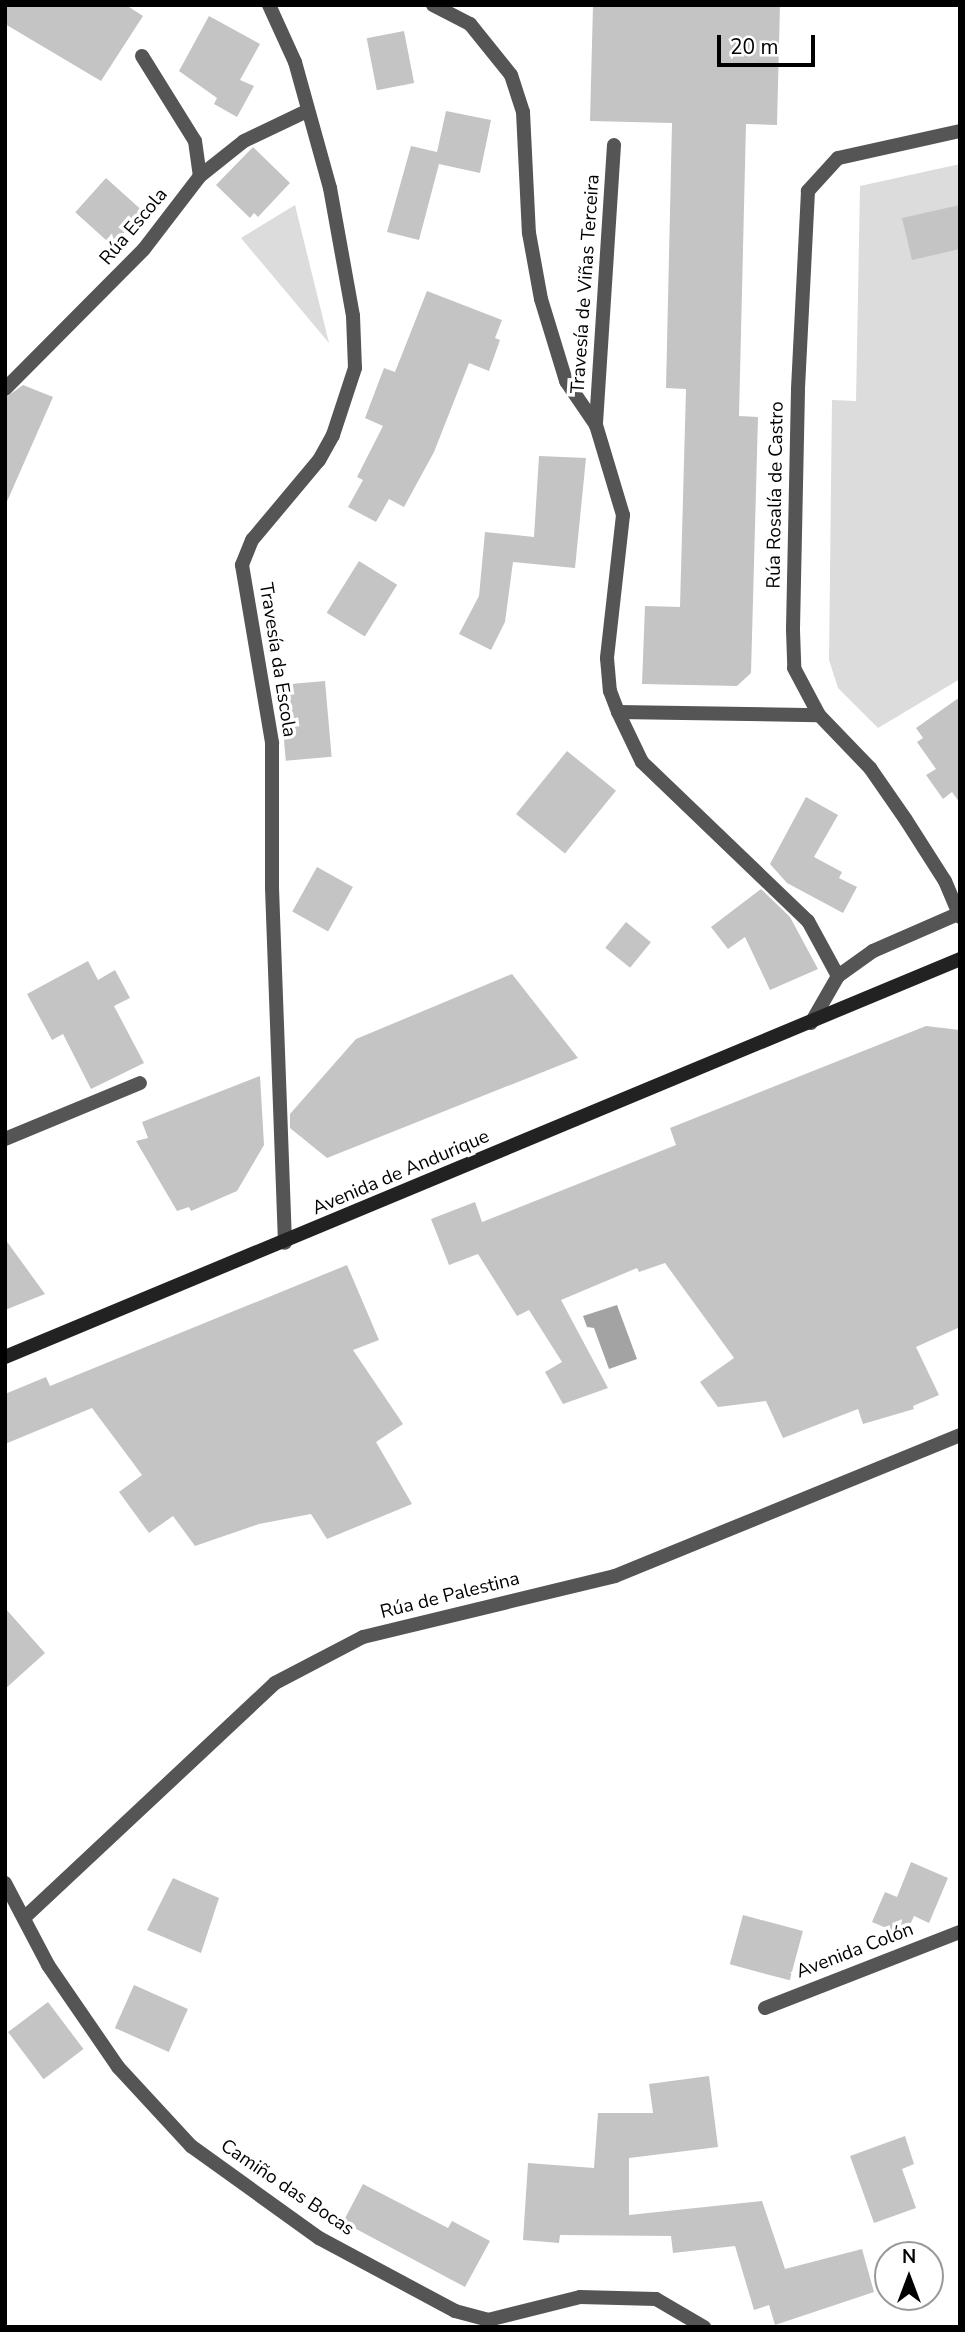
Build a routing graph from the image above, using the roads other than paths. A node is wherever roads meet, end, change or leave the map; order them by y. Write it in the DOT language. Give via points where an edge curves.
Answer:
graph roads {
  1 [pos="269,5"];
  2 [pos="433,5"];
  3 [pos="142,56"];
  4 [pos="307,111"];
  5 [pos="960,131"];
  6 [pos="614,145"];
  7 [pos="200,176"];
  8 [pos="5,389"];
  9 [pos="596,425"];
  10 [pos="618,712"];
  11 [pos="819,715"];
  12 [pos="959,914"];
  13 [pos="960,959"];
  14 [pos="838,976"];
  15 [pos="811,1023"];
  16 [pos="140,1083"];
  17 [pos="5,1139"];
  18 [pos="285,1242"];
  19 [pos="5,1357"];
  20 [pos="960,1435"];
  21 [pos="5,1883"];
  22 [pos="24,1918"];
  23 [pos="960,1932"];
  24 [pos="765,2008"];
  25 [pos="704,2327"];
  1 -- 4 [label="street, Travesía da Escola" via="295,62"];
  2 -- 9 [label="street, Travesía de Viñas Terceira" via="470,24 511,75 523,112 529,233 541,299 566,381"];
  3 -- 7 [label="street" via="195,141"];
  4 -- 7 [label="street, Rúa Escola" via="244,141"];
  4 -- 18 [label="street, Travesía da Escola" via="343,243 354,316 355,368 334,435 319,460 251,540 242,565 272,743 273,944"];
  5 -- 11 [label="street, Rúa Rosalía de Castro" via="838,158 808,191 793,643 794,668"];
  6 -- 9 [label="street, Travesía de Viñas Terceira"];
  7 -- 8 [label="street, Rúa Escola" via="144,249"];
  9 -- 10 [label="street, Travesía de Viñas Terceira" via="622,515 607,658 610,691"];
  10 -- 11 [label="street"];
  10 -- 14 [label="street, Travesía de Viñas Terceira" via="642,762 808,921"];
  11 -- 12 [label="street, Rúa Rosalía de Castro" via="877,778 945,881"];
  12 -- 14 [label="street" via="873,951"];
  13 -- 15 [label="main road, Avenida de Andurique"];
  14 -- 15 [label="street"];
  15 -- 18 [label="main road, Avenida de Andurique"];
  16 -- 17 [label="street"];
  18 -- 19 [label="main road, Avenida de Andurique"];
  20 -- 22 [label="street, Rúa de Palestina" via="615,1576 363,1637 275,1684"];
  21 -- 22 [label="street, Camiño das Bocas"];
  22 -- 25 [label="street, Camiño das Bocas" via="87,2021 191,2146 320,2238 455,2311 488,2320 580,2297 656,2299"];
  23 -- 24 [label="street, Avenida Colón"];
}
